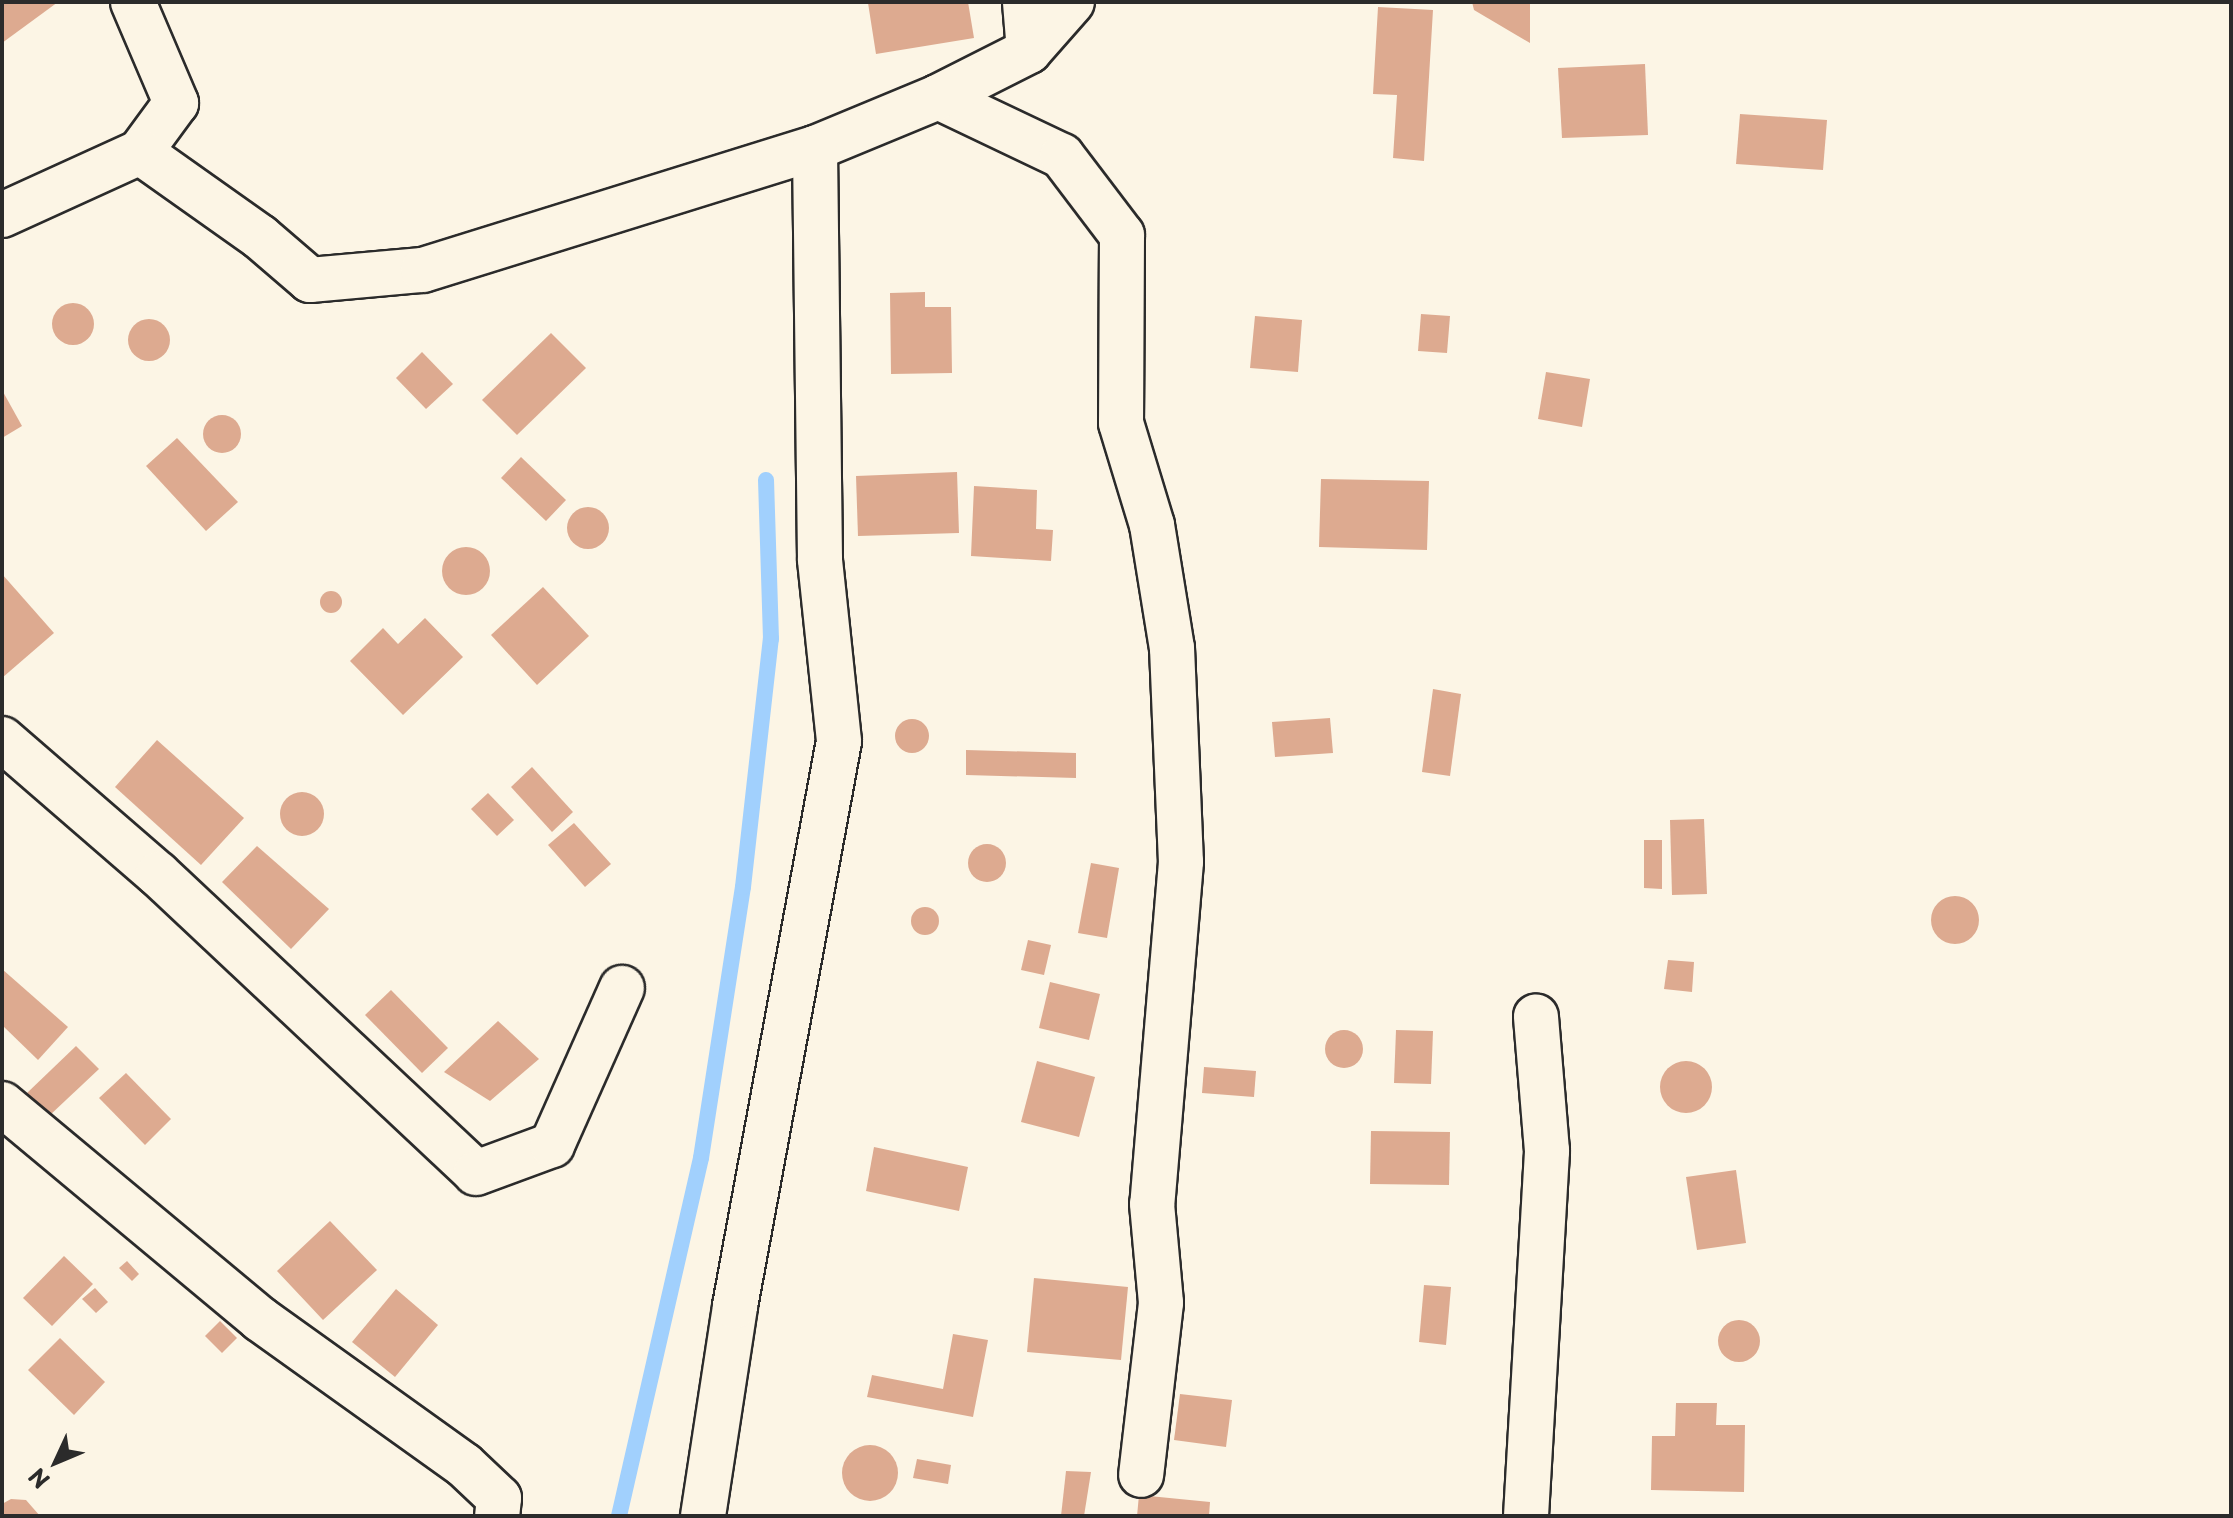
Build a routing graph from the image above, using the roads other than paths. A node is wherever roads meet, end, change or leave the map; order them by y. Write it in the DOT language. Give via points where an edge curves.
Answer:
graph roads {
  1 [pos="133,2"];
  2 [pos="1025,2"];
  3 [pos="1072,2"];
  4 [pos="1029,51"];
  5 [pos="938,97"];
  6 [pos="815,148"];
  7 [pos="140,152"];
  8 [pos="2,215"];
  9 [pos="2,739"];
  10 [pos="622,988"];
  11 [pos="1536,1016"];
  12 [pos="2,1104"];
  13 [pos="1141,1475"];
  14 [pos="502,1510"];
  15 [pos="703,1516"];
  16 [pos="1526,1516"];
  1 -- 7 [label="street" via="176,103"];
  2 -- 4 [label="street"];
  3 -- 4 [label="street"];
  4 -- 5 [label="street"];
  5 -- 6 [label="street"];
  5 -- 13 [label="street" via="1062,156 1122,235 1121,423 1152,525 1172,648 1181,862 1152,1204 1161,1303"];
  6 -- 7 [label="street" via="423,270 310,280 260,237"];
  6 -- 15 [label="street" via="820,559 839,741 735,1306"];
  7 -- 8 [label="street"];
  9 -- 10 [label="street" via="158,874 476,1173 552,1145"];
  11 -- 16 [label="street" via="1547,1151"];
  12 -- 14 [label="street" via="260,1319 464,1465"];
}
